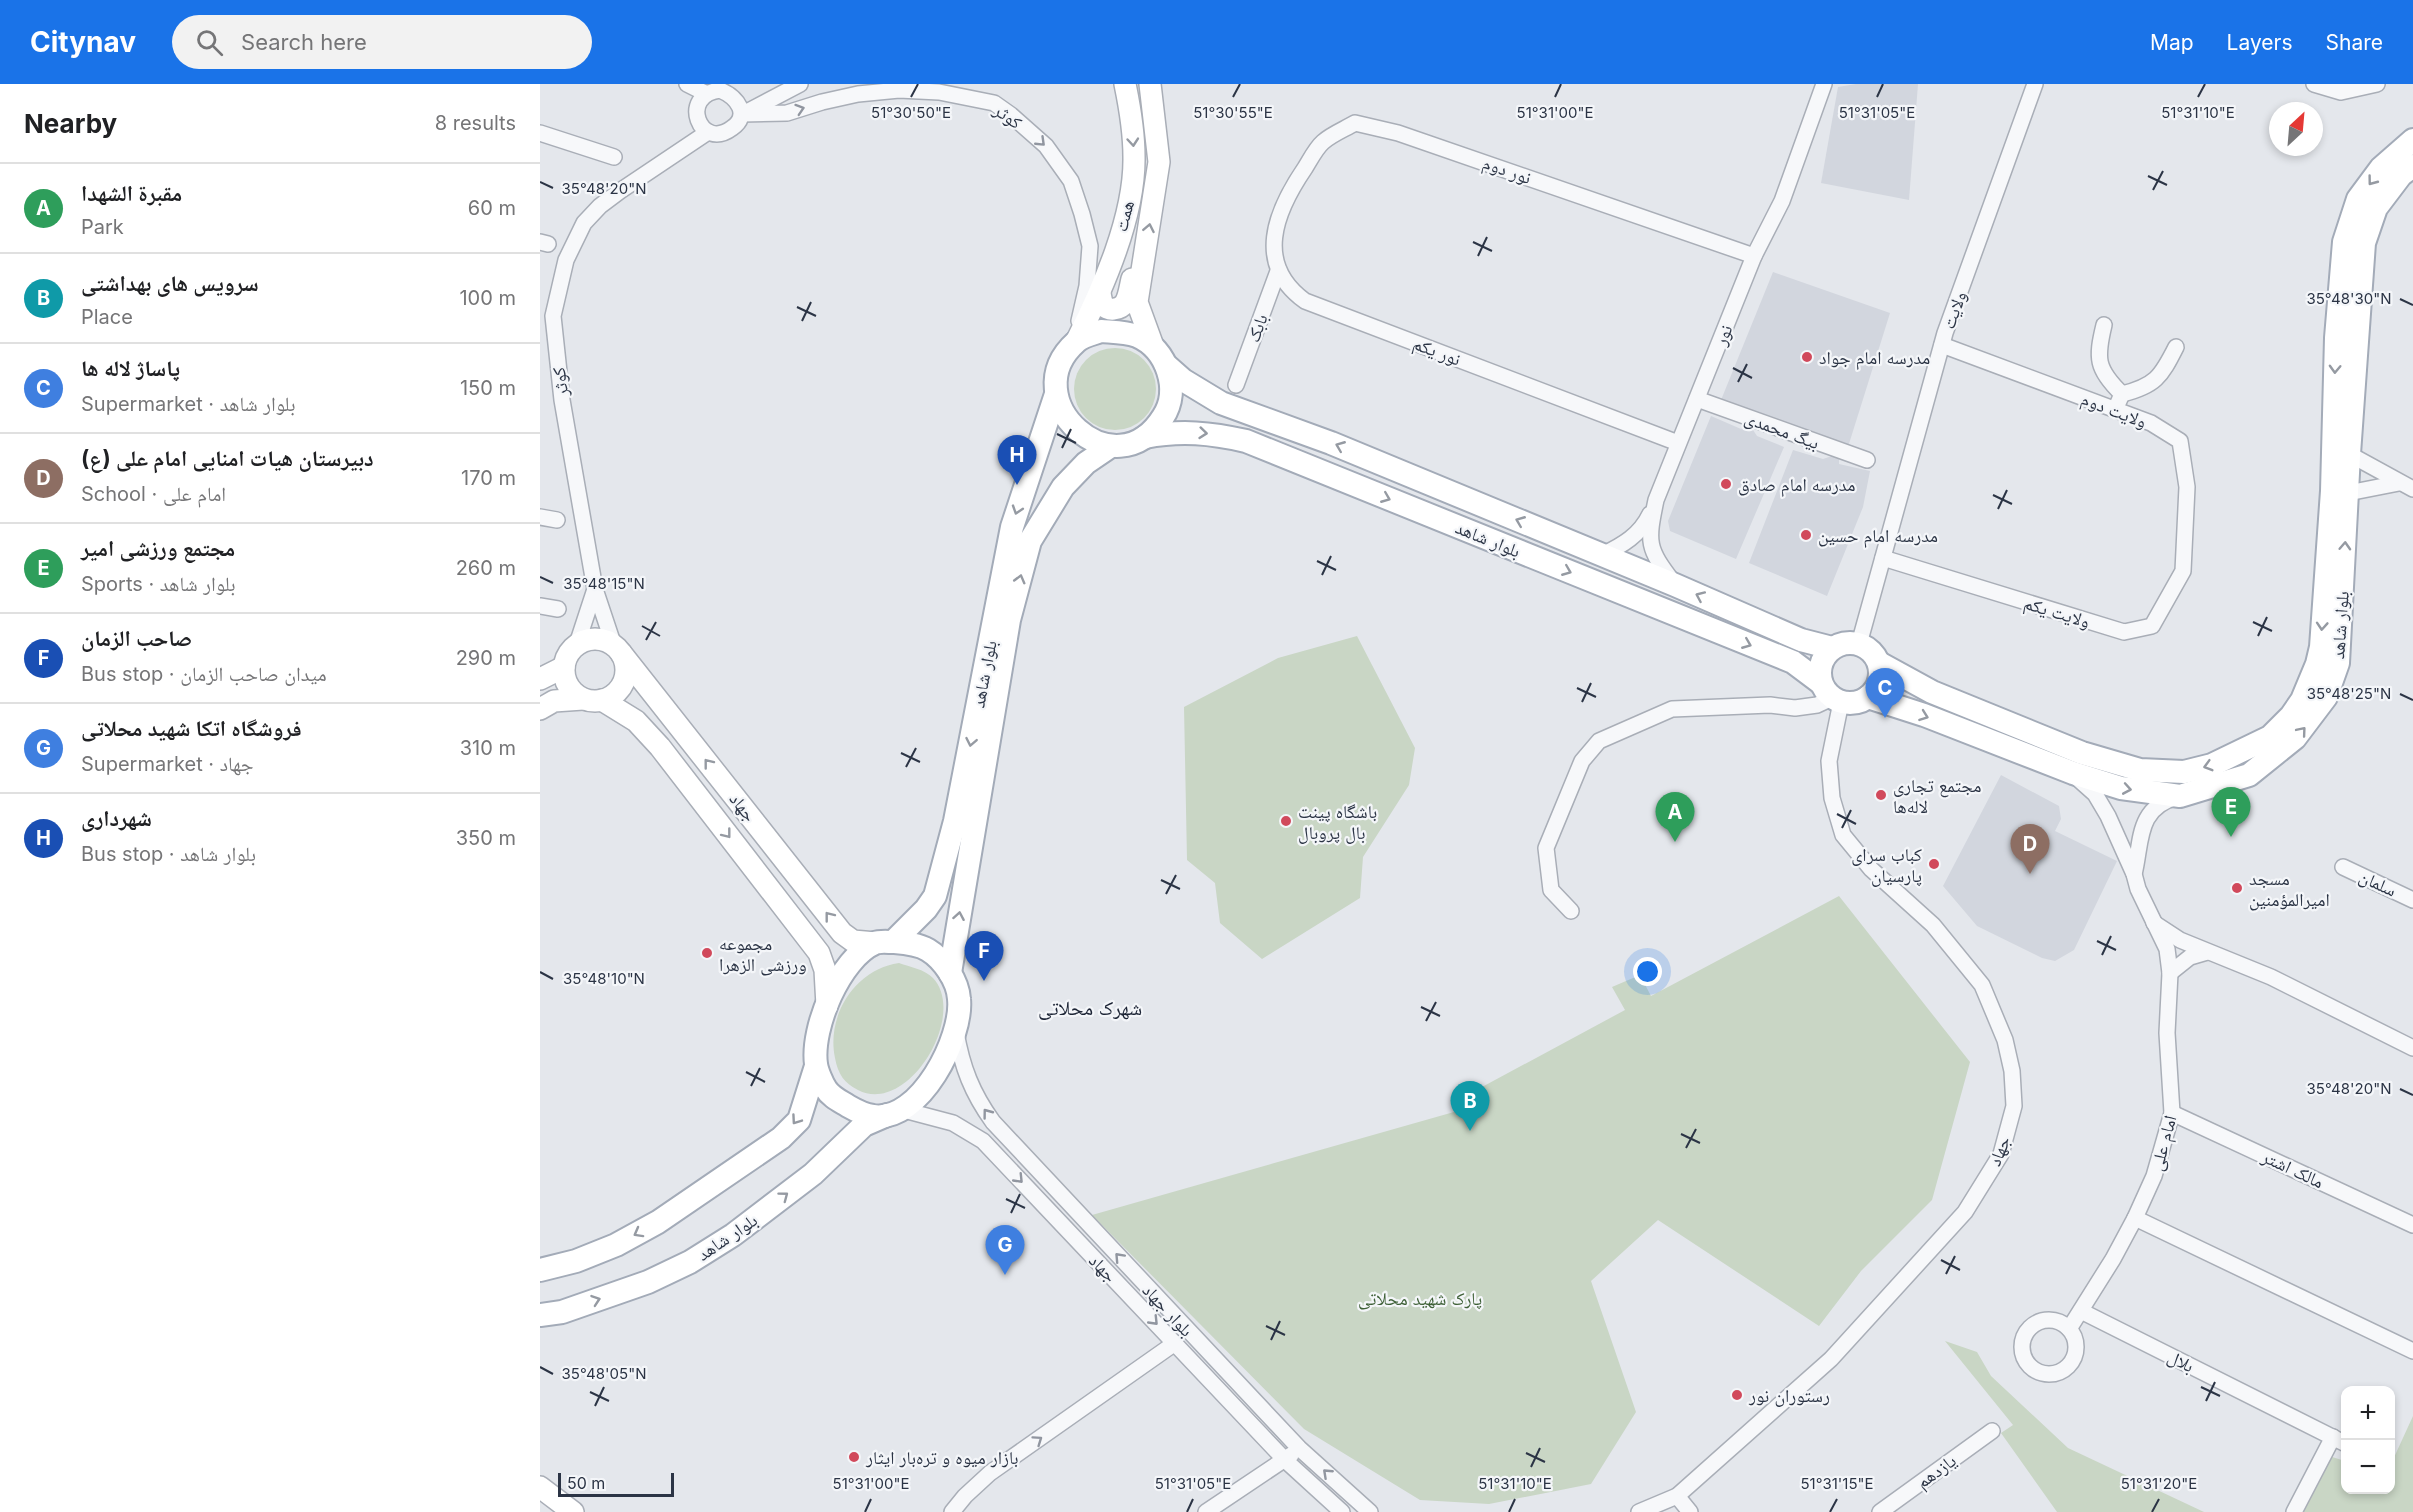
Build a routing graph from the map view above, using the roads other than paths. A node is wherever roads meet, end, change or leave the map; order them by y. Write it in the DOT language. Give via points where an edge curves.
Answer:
graph roads {
  1 [pos="687,84"];
  2 [pos="800,84"];
  3 [pos="1125,84"];
  4 [pos="1150,84"];
  5 [pos="1824,84"];
  6 [pos="2035,84"];
  7 [pos="2314,84"];
  8 [pos="2377,84"];
  9 [pos="707,94"];
  10 [pos="742,114"];
  11 [pos="708,132"];
  12 [pos="540,133"];
  13 [pos="2413,140"];
  14 [pos="615,157"];
  15 [pos="2413,166"];
  16 [pos="1754,256"];
  17 [pos="1142,264"];
  18 [pos="1278,271"];
  19 [pos="1100,294"];
  20 [pos="2104,325"];
  21 [pos="1942,345"];
  22 [pos="1153,346"];
  23 [pos="2176,347"];
  24 [pos="1070,349"];
  25 [pos="1166,365"];
  26 [pos="1236,384"];
  27 [pos="1056,394"];
  28 [pos="2122,394"];
  29 [pos="1697,399"];
  30 [pos="2115,410"];
  31 [pos="1145,437"];
  32 [pos="1678,443"];
  33 [pos="1111,446"];
  34 [pos="2341,454"];
  35 [pos="1867,460"];
  36 [pos="2406,486"];
  37 [pos="2340,492"];
  38 [pos="1656,500"];
  39 [pos="540,517"];
  40 [pos="557,519"];
  41 [pos="2185,551"];
  42 [pos="1602,555"];
  43 [pos="1883,558"];
  44 [pos="1675,585"];
  45 [pos="596,589"];
  46 [pos="540,606"];
  47 [pos="558,609"];
  48 [pos="577,644"];
  49 [pos="1859,644"];
  50 [pos="1832,648"];
  51 [pos="617,649"];
  52 [pos="1879,663"];
  53 [pos="564,667"];
  54 [pos="540,679"];
  55 [pos="1832,694"];
  56 [pos="1868,697"];
  57 [pos="592,699"];
  58 [pos="540,709"];
  59 [pos="2073,774"];
  60 [pos="2181,796"];
  61 [pos="2343,867"];
  62 [pos="2134,874"];
  63 [pos="2413,900"];
  64 [pos="1571,911"];
  65 [pos="2154,923"];
  66 [pos="885,942"];
  67 [pos="2207,952"];
  68 [pos="950,973"];
  69 [pos="2170,973"];
  70 [pos="827,1006"];
  71 [pos="955,1029"];
  72 [pos="2413,1048"];
  73 [pos="816,1066"];
  74 [pos="894,1112"];
  75 [pos="2172,1113"];
  76 [pos="2135,1218"];
  77 [pos="2413,1225"];
  78 [pos="540,1270"];
  79 [pos="2081,1311"];
  80 [pos="540,1316"];
  81 [pos="2069,1329"];
  82 [pos="1175,1343"];
  83 [pos="2413,1352"];
  84 [pos="1992,1431"];
  85 [pos="2339,1441"];
  86 [pos="1299,1448"];
  87 [pos="1285,1460"];
  88 [pos="540,1487"];
  89 [pos="1677,1496"];
  90 [pos="573,1512"];
  91 [pos="952,1512"];
  92 [pos="1206,1512"];
  93 [pos="1342,1512"];
  94 [pos="1370,1512"];
  95 [pos="1639,1512"];
  96 [pos="1690,1512"];
  97 [pos="1880,1512"];
  98 [pos="2294,1512"];
  1 -- 9 [label="street"];
  2 -- 10 [label="street"];
  3 -- 19 [label="main road, همت, one-way" via="1134,158 1129,199"];
  17 -- 4 [label="main road, همت, one-way" via="1159,162"];
  5 -- 16 [label="street, نور" via="1782,201"];
  6 -- 21 [label="street, ولایت"];
  7 -- 8 [label="street" via="2341,92"];
  9 -- 10 [label="street" via="720,90 729,94 739,103"];
  9 -- 11 [label="street" via="697,113 698,121"];
  10 -- 11 [label="street" via="739,124 728,132"];
  10 -- 24 [label="street, کوثر, one-way" via="787,113 858,94 899,90 939,92 994,103 1011,115 1046,146 1071,181 1082,214 1090,246 1087,286"];
  11 -- 45 [label="street, کوثر" via="600,206 584,223 566,260 553,316 562,400"];
  12 -- 14 [label="street"];
  13 -- 34 [label="main road, بلوار شاهد, one-way" via="2381,168 2358,198 2344,242 2336,338"];
  15 -- 34 [label="main road, بلوار شاهد" via="2401,175 2376,208 2364,243"];
  16 -- 18 [label="street, نور دوم" via="1398,133 1355,123 1323,142 1286,196 1277,217 1274,251"];
  16 -- 29 [label="street, نور"];
  17 -- 19 [label="main road" via="1133,276 1122,307 1107,308"];
  17 -- 22 [label="main road, همت" via="1137,302"];
  18 -- 26 [label="street, بابک"];
  18 -- 32 [label="street, نور یکم" via="1290,291 1305,301"];
  19 -- 24 [label="main road, همت"];
  20 -- 28 [label="street" via="2098,350 2100,366"];
  21 -- 30 [label="street, ولایت دوم"];
  21 -- 43 [label="street, ولایت"];
  22 -- 24 [label="main road" via="1137,336 1101,331"];
  22 -- 25 [label="main road"];
  23 -- 28 [label="street" via="2164,372 2152,384"];
  24 -- 27 [label="main road" via="1057,373"];
  25 -- 31 [label="main road" via="1172,395 1158,426"];
  42 -- 25 [label="main road, بلوار شاهد, one-way" via="1331,443 1221,403"];
  27 -- 33 [label="main road" via="1070,423 1081,434"];
  27 -- 66 [label="main road, بلوار شاهد, one-way" via="1011,527 955,821 935,896 926,909"];
  28 -- 30 [label="street"];
  29 -- 32 [label="street, نور"];
  29 -- 35 [label="street, بیگ محمدی"];
  30 -- 41 [label="street, ولایت دوم" via="2151,423 2180,441 2187,487"];
  31 -- 33 [label="main road"];
  31 -- 55 [label="main road, بلوار شاهد, one-way" via="1193,432 1246,441 1793,662"];
  32 -- 38 [label="street, نور"];
  68 -- 33 [label="main road, بلوار شاهد, one-way" via="1009,620 1030,541 1063,487"];
  34 -- 36 [label="street" via="2369,464"];
  34 -- 37 [label="main road, بلوار شاهد"];
  36 -- 37 [label="street"];
  37 -- 52 [label="main road, بلوار شاهد, one-way" via="2321,647 2310,682 2291,716 2270,737 2212,765 2184,772 2140,770 2082,753 1932,692"];
  60 -- 37 [label="main road, بلوار شاهد, one-way" via="2249,775 2295,738 2326,697 2338,663"];
  38 -- 42 [label="street" via="1645,524 1632,538"];
  38 -- 44 [label="street, نور" via="1650,547"];
  39 -- 40 [label="street"];
  41 -- 43 [label="street, ولایت یکم" via="2183,571 2152,626 2124,632"];
  42 -- 44 [label="main road, بلوار شاهد"];
  43 -- 49 [label="street, ولایت"];
  50 -- 44 [label="main road, بلوار شاهد, one-way" via="1801,640"];
  45 -- 48 [label="street, کوثر"];
  45 -- 51 [label="street, کوثر"];
  46 -- 47 [label="street"];
  48 -- 51 [label="main road" via="596,639"];
  48 -- 53 [label="main road" via="570,650"];
  49 -- 50 [label="main road"];
  49 -- 52 [label="main road"];
  50 -- 55 [label="main road" via="1821,664"];
  51 -- 57 [label="main road" via="626,672 624,681 611,696"];
  66 -- 51 [label="main road, جهاد, one-way" via="853,941 842,933"];
  52 -- 56 [label="main road" via="1879,682"];
  53 -- 54 [label="main road"];
  53 -- 57 [label="main road" via="568,686"];
  55 -- 56 [label="main road" via="1851,703"];
  55 -- 64 [label="street" via="1818,705 1796,708 1770,705 1672,709 1599,741 1582,761 1546,848 1551,890"];
  55 -- 89 [label="street, جهاد" via="1829,761 1832,798 1843,836 1871,869 1933,925 1982,985 2006,1040 2014,1106 2001,1154 1965,1212 1832,1359"];
  56 -- 59 [label="main road, بلوار شاهد, one-way"];
  57 -- 58 [label="main road" via="554,702"];
  57 -- 70 [label="main road, جهاد, one-way" via="636,721 660,747 819,954 825,970"];
  59 -- 60 [label="main road, بلوار شاهد, one-way" via="2121,788"];
  59 -- 62 [label="street, امام علی" via="2096,794"];
  60 -- 62 [label="street, امام علی" via="2157,806 2143,825"];
  61 -- 63 [label="street, سلمان"];
  62 -- 65 [label="street, امام علی"];
  65 -- 67 [label="street"];
  65 -- 69 [label="street, امام علی" via="2167,949"];
  66 -- 68 [label="main road" via="928,950"];
  66 -- 70 [label="main road" via="854,958"];
  67 -- 69 [label="street" via="2180,962"];
  67 -- 72 [label="street" via="2271,977"];
  68 -- 71 [label="main road" via="959,996"];
  69 -- 75 [label="street, امام علی" via="2167,1033"];
  70 -- 73 [label="main road"];
  71 -- 74 [label="main road" via="931,1082"];
  86 -- 71 [label="street, بلوار جهاد, one-way" via="993,1122 967,1079"];
  73 -- 74 [label="main road" via="826,1090 836,1099 874,1116"];
  73 -- 78 [label="main road, one-way" via="799,1119 781,1138 657,1222 616,1245"];
  80 -- 74 [label="main road, بلوار شاهد, one-way" via="648,1282 690,1262 733,1235 813,1174 864,1125"];
  74 -- 82 [label="street, جهاد, one-way" via="953,1123 983,1141"];
  75 -- 76 [label="street, امام علی" via="2154,1176"];
  75 -- 77 [label="street, مالک اشتر"];
  76 -- 79 [label="street, امام علی"];
  76 -- 83 [label="street"];
  79 -- 81 [label="street, امام علی"];
  79 -- 85 [label="street, بلال"];
  82 -- 87 [label="street, جهاد"];
  91 -- 82 [label="street, one-way" via="990,1473"];
  84 -- 97 [label="street, یازدهم"];
  85 -- 98 [label="street"];
  86 -- 87 [label="street"];
  94 -- 86 [label="street, بلوار جهاد, one-way"];
  87 -- 92 [label="street"];
  87 -- 93 [label="street, جهاد"];
  88 -- 90 [label="main road"];
  89 -- 95 [label="street, جهاد"];
  89 -- 96 [label="street"];
}
